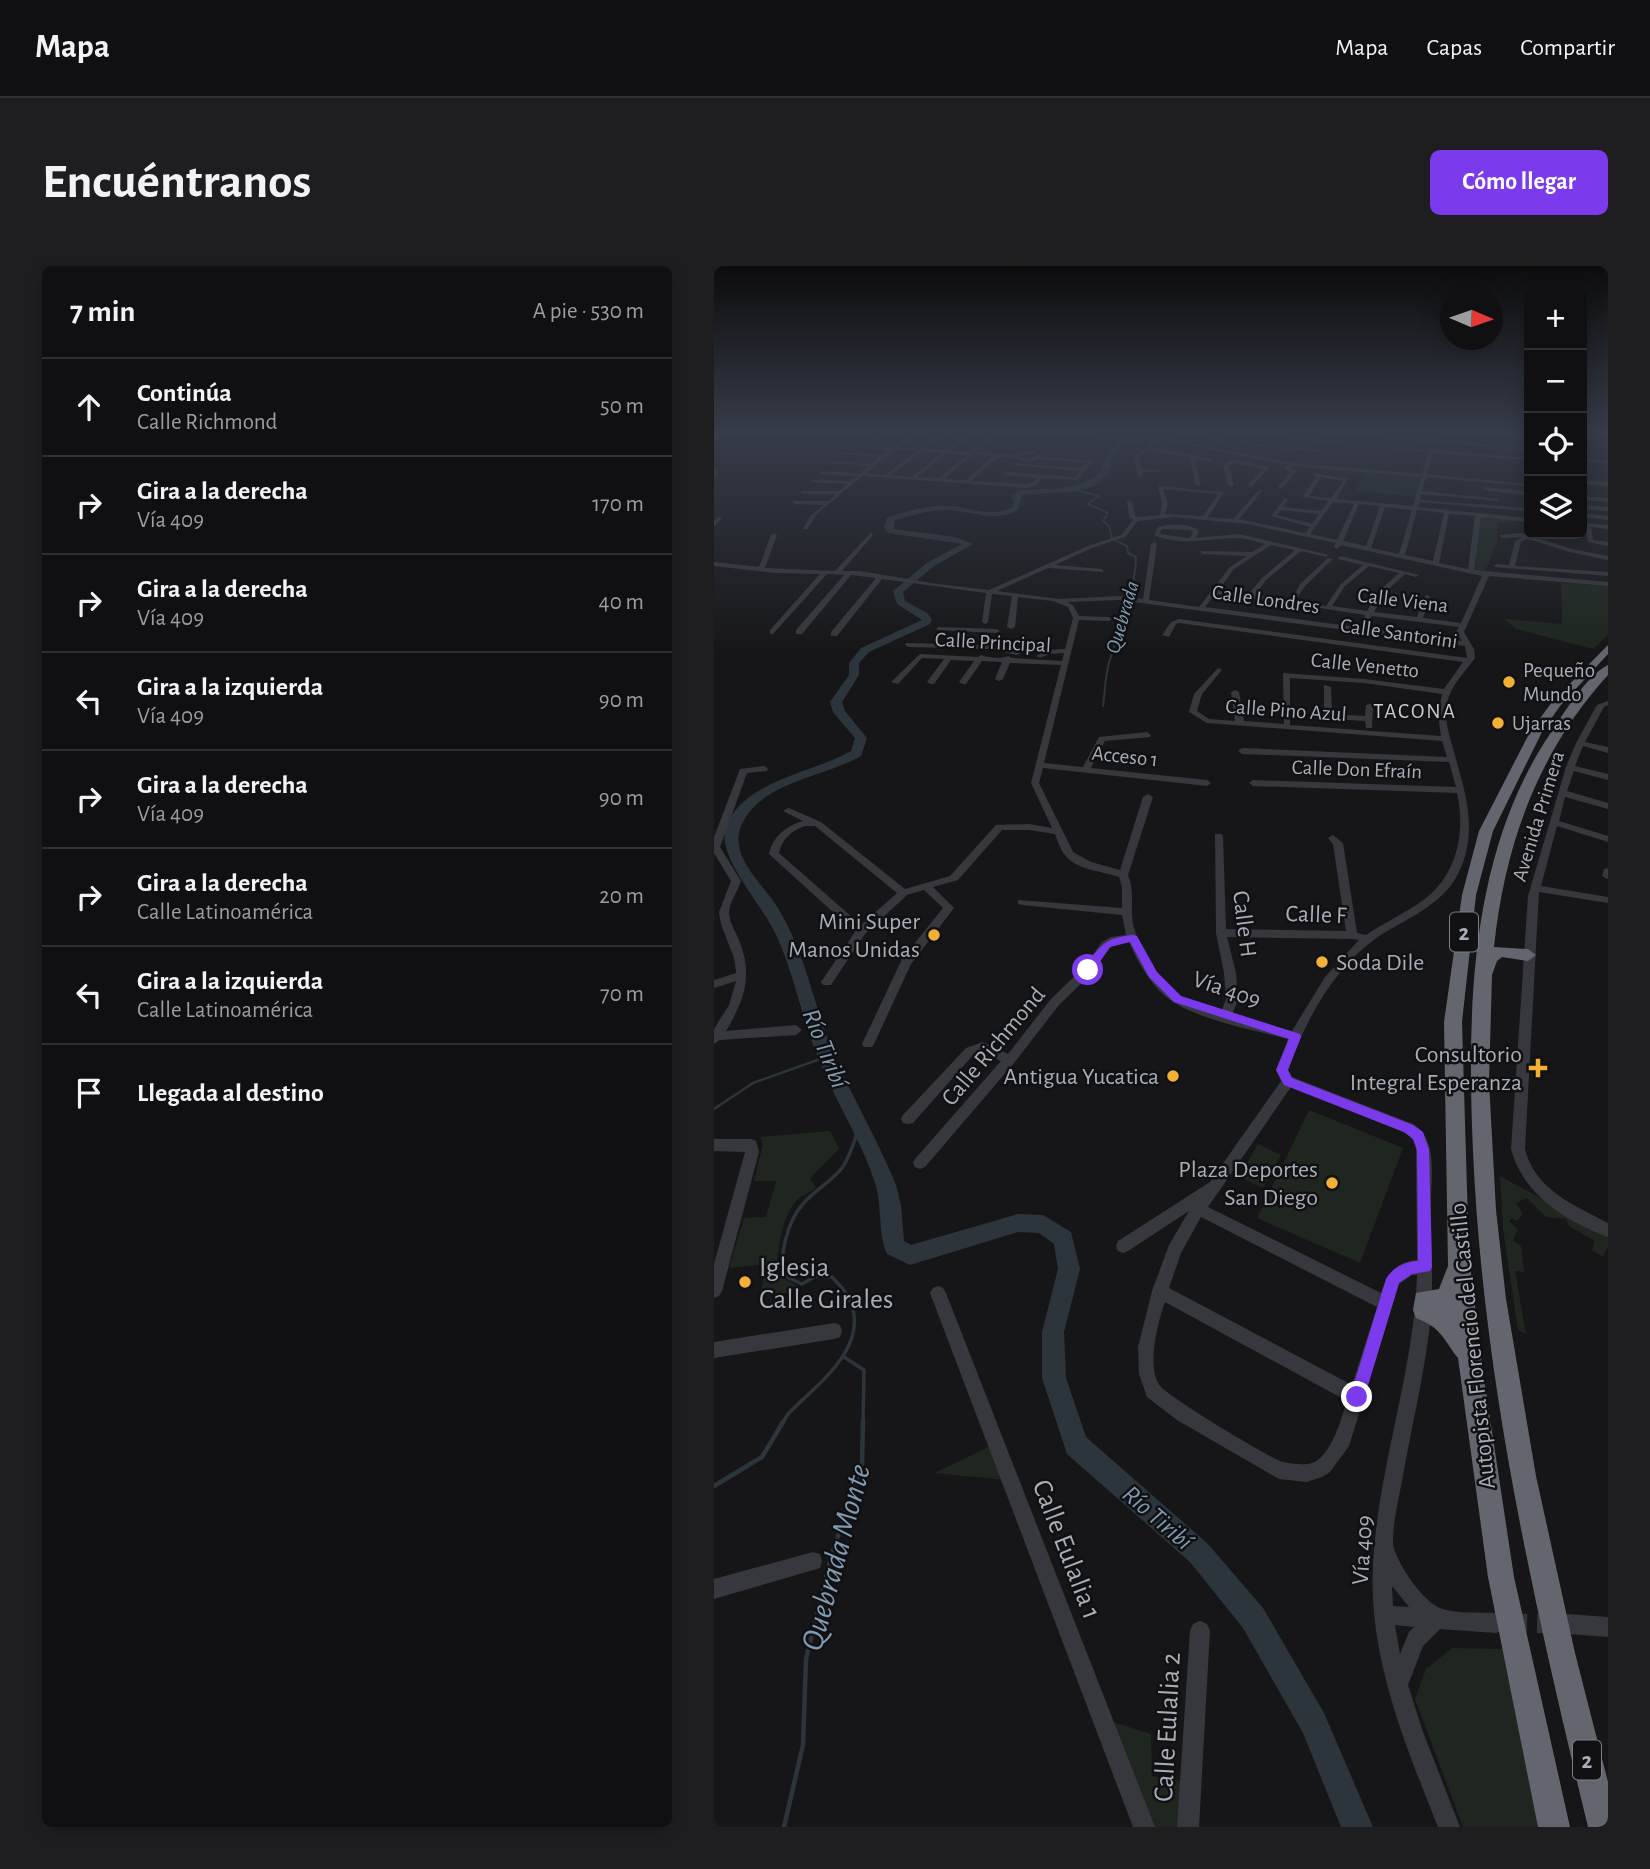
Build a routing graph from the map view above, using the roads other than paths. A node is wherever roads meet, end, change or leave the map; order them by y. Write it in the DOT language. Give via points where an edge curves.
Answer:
graph roads {
  1 [pos="824,506"];
  2 [pos="1130,506"];
  3 [pos="1165,506"];
  4 [pos="1213,506"];
  5 [pos="1248,506"];
  6 [pos="1328,506"];
  7 [pos="1356,506"];
  8 [pos="1383,506"];
  9 [pos="1415,506"];
  10 [pos="1480,506"];
  11 [pos="1587,507"];
  12 [pos="1279,508"];
  13 [pos="1415,509"];
  14 [pos="1608,509"];
  15 [pos="1524,510"];
  16 [pos="1447,512"];
  17 [pos="1323,513"];
  18 [pos="1162,514"];
  19 [pos="1478,515"];
  20 [pos="1587,516"];
  21 [pos="1205,517"];
  22 [pos="719,518"];
  23 [pos="1608,518"];
  24 [pos="1136,519"];
  25 [pos="1236,520"];
  26 [pos="1524,520"];
  27 [pos="714,525"];
  28 [pos="1587,525"];
  29 [pos="1314,526"];
  30 [pos="805,527"];
  31 [pos="1608,527"];
  32 [pos="1587,531"];
  33 [pos="871,534"];
  34 [pos="774,535"];
  35 [pos="1307,535"];
  36 [pos="1502,536"];
  37 [pos="1524,537"];
  38 [pos="1193,538"];
  39 [pos="1524,539"];
  40 [pos="1535,539"];
  41 [pos="1270,543"];
  42 [pos="1154,544"];
  43 [pos="1608,544"];
  44 [pos="1300,549"];
  45 [pos="1368,550"];
  46 [pos="1202,552"];
  47 [pos="1334,553"];
  48 [pos="1252,554"];
  49 [pos="1583,554"];
  50 [pos="1401,557"];
  51 [pos="1608,558"];
  52 [pos="714,564"];
  53 [pos="1368,564"];
  54 [pos="1436,564"];
  55 [pos="1047,566"];
  56 [pos="1496,566"];
  57 [pos="1512,567"];
  58 [pos="761,570"];
  59 [pos="1102,570"];
  60 [pos="1560,571"];
  61 [pos="825,572"];
  62 [pos="837,572"];
  63 [pos="850,572"];
  64 [pos="1404,572"];
  65 [pos="1471,572"];
  66 [pos="1608,574"];
  67 [pos="1416,575"];
  68 [pos="1486,575"];
  69 [pos="881,576"];
  70 [pos="1608,584"];
  71 [pos="989,592"];
  72 [pos="1213,592"];
  73 [pos="1015,595"];
  74 [pos="1250,597"];
  75 [pos="1427,597"];
  76 [pos="1061,600"];
  77 [pos="1146,601"];
  78 [pos="1290,602"];
  79 [pos="1201,608"];
  80 [pos="1328,608"];
  81 [pos="1369,614"];
  82 [pos="1076,618"];
  83 [pos="1109,619"];
  84 [pos="1280,619"];
  85 [pos="1419,620"];
  86 [pos="985,622"];
  87 [pos="1462,625"];
  88 [pos="1011,627"];
  89 [pos="939,629"];
  90 [pos="1362,630"];
  91 [pos="773,632"];
  92 [pos="799,632"];
  93 [pos="1273,633"];
  94 [pos="834,634"];
  95 [pos="1166,635"];
  96 [pos="1466,644"];
  97 [pos="909,645"];
  98 [pos="988,647"];
  99 [pos="1608,648"];
  100 [pos="950,656"];
  101 [pos="981,657"];
  102 [pos="1066,657"];
  103 [pos="1008,658"];
  104 [pos="1469,661"];
  105 [pos="1608,668"];
  106 [pos="1218,670"];
  107 [pos="999,679"];
  108 [pos="894,682"];
  109 [pos="931,682"];
  110 [pos="963,682"];
  111 [pos="1327,687"];
  112 [pos="1235,692"];
  113 [pos="1447,692"];
  114 [pos="1607,703"];
  115 [pos="1370,705"];
  116 [pos="1324,716"];
  117 [pos="1369,719"];
  118 [pos="1287,723"];
  119 [pos="1240,724"];
  120 [pos="1369,734"];
  121 [pos="1147,735"];
  122 [pos="1446,739"];
  123 [pos="1580,743"];
  124 [pos="1608,750"];
  125 [pos="1242,751"];
  126 [pos="1452,760"];
  127 [pos="1039,765"];
  128 [pos="1570,767"];
  129 [pos="764,769"];
  130 [pos="1086,769"];
  131 [pos="1608,777"];
  132 [pos="1207,783"];
  133 [pos="1253,783"];
  134 [pos="1461,790"];
  135 [pos="1562,793"];
  136 [pos="1148,797"];
  137 [pos="1608,806"];
  138 [pos="788,811"];
  139 [pos="813,822"];
  140 [pos="1553,822"];
  141 [pos="1060,832"];
  142 [pos="1218,836"];
  143 [pos="1333,838"];
  144 [pos="1608,839"];
  145 [pos="714,846"];
  146 [pos="1123,875"];
  147 [pos="928,888"];
  148 [pos="1534,892"];
  149 [pos="904,893"];
  150 [pos="1608,900"];
  151 [pos="1022,902"];
  152 [pos="1492,906"];
  153 [pos="1126,912"];
  154 [pos="861,931"];
  155 [pos="1221,933"];
  156 [pos="1352,935"];
  157 [pos="1133,938"];
  158 [pos="1367,939"];
  159 [pos="1528,952"];
  160 [pos="742,975"];
  161 [pos="827,982"];
  162 [pos="714,984"];
  163 [pos="1482,995"];
  164 [pos="1226,1016"];
  165 [pos="796,1030"];
  166 [pos="715,1037"];
  167 [pos="1296,1037"];
  168 [pos="868,1044"];
  169 [pos="1010,1060"];
  170 [pos="1288,1082"];
  171 [pos="908,1119"];
  172 [pos="714,1145"];
  173 [pos="920,1163"];
  174 [pos="1193,1207"];
  175 [pos="1608,1230"];
  176 [pos="1123,1246"];
  177 [pos="1458,1257"];
  178 [pos="1425,1267"];
  179 [pos="1160,1291"];
  180 [pos="714,1292"];
  181 [pos="938,1293"];
  182 [pos="1385,1303"];
  183 [pos="1424,1306"];
  184 [pos="834,1331"];
  185 [pos="714,1350"];
  186 [pos="1471,1372"];
  187 [pos="1357,1397"];
  188 [pos="1384,1547"];
  189 [pos="813,1561"];
  190 [pos="714,1589"];
  191 [pos="1385,1615"];
  192 [pos="1437,1618"];
  193 [pos="1496,1623"];
  194 [pos="1567,1624"];
  195 [pos="1608,1627"];
  196 [pos="1200,1631"];
  197 [pos="1398,1685"];
  198 [pos="1144,1827"];
  199 [pos="1188,1827"];
  200 [pos="1449,1827"];
  201 [pos="1553,1827"];
  202 [pos="1604,1827"];
  1 -- 30 [label="street"];
  2 -- 24 [label="street"];
  3 -- 18 [label="street"];
  4 -- 21 [label="street"];
  5 -- 25 [label="street"];
  6 -- 17 [label="street"];
  7 -- 47 [label="street"];
  8 -- 13 [label="street"];
  8 -- 45 [label="street"];
  9 -- 13 [label="street"];
  10 -- 15 [label="street"];
  11 -- 14 [label="street"];
  12 -- 17 [label="street"];
  12 -- 29 [label="street" via="1274,516"];
  13 -- 16 [label="street"];
  13 -- 50 [label="street"];
  16 -- 19 [label="street"];
  16 -- 54 [label="street"];
  17 -- 29 [label="street"];
  18 -- 21 [label="street"];
  18 -- 24 [label="street"];
  19 -- 26 [label="street"];
  19 -- 65 [label="street"];
  20 -- 23 [label="street"];
  21 -- 25 [label="street"];
  22 -- 27 [label="street"];
  24 -- 55 [label="street" via="1123,536"];
  25 -- 35 [label="street"];
  28 -- 31 [label="street"];
  29 -- 35 [label="street"];
  32 -- 43 [label="street" via="1590,541"];
  33 -- 62 [label="street"];
  34 -- 58 [label="street"];
  35 -- 47 [label="street"];
  36 -- 37 [label="street"];
  38 -- 38 [label="street" via="1193,528 1164,527 1157,536"];
  38 -- 41 [label="street" via="1240,536"];
  39 -- 57 [label="street" via="1518,541"];
  40 -- 49 [label="street"];
  41 -- 44 [label="street"];
  41 -- 48 [label="street"];
  42 -- 77 [label="street"];
  44 -- 47 [label="street"];
  44 -- 74 [label="street"];
  45 -- 47 [label="street"];
  45 -- 50 [label="street"];
  46 -- 48 [label="street"];
  47 -- 53 [label="street"];
  47 -- 78 [label="street"];
  48 -- 72 [label="street" via="1232,568"];
  49 -- 51 [label="street"];
  49 -- 60 [label="street"];
  50 -- 54 [label="street"];
  52 -- 58 [label="street"];
  53 -- 64 [label="street"];
  53 -- 80 [label="street" via="1343,585"];
  54 -- 65 [label="street"];
  55 -- 59 [label="street"];
  55 -- 71 [label="street"];
  56 -- 57 [label="street"];
  57 -- 60 [label="street"];
  58 -- 61 [label="street"];
  60 -- 66 [label="street"];
  61 -- 62 [label="street"];
  61 -- 91 [label="street"];
  62 -- 63 [label="street"];
  63 -- 69 [label="street"];
  63 -- 92 [label="street"];
  64 -- 67 [label="street"];
  64 -- 81 [label="street" via="1380,593"];
  65 -- 68 [label="street"];
  68 -- 70 [label="street"];
  68 -- 87 [label="street"];
  69 -- 71 [label="street"];
  69 -- 94 [label="street"];
  71 -- 73 [label="street"];
  71 -- 86 [label="street"];
  72 -- 74 [label="street, Calle Viena"];
  72 -- 79 [label="street"];
  73 -- 76 [label="street"];
  73 -- 88 [label="street"];
  74 -- 78 [label="street, Calle Viena"];
  75 -- 85 [label="street"];
  76 -- 77 [label="street, Calle Londres"];
  76 -- 82 [label="street" via="1071,606"];
  77 -- 79 [label="street, Calle Londres"];
  78 -- 80 [label="street, Calle Viena"];
  78 -- 84 [label="street"];
  79 -- 84 [label="street, Calle Londres"];
  80 -- 81 [label="street, Calle Viena"];
  81 -- 85 [label="street, Calle Viena"];
  81 -- 90 [label="street"];
  82 -- 83 [label="street"];
  82 -- 102 [label="street"];
  84 -- 90 [label="street, Calle Londres"];
  84 -- 93 [label="street"];
  85 -- 87 [label="street, Calle Viena"];
  87 -- 96 [label="street"];
  89 -- 98 [label="street" via="997,629"];
  90 -- 96 [label="street, Calle Londres"];
  93 -- 95 [label="street, Calle Santorini" via="1176,621"];
  93 -- 104 [label="street, Calle Santorini"];
  96 -- 104 [label="street" via="1472,654"];
  97 -- 98 [label="street"];
  98 -- 102 [label="street"];
  99 -- 177 [label="highway, Autopista Florencio del Castillo / 2" via="1536,732 1486,831 1469,895 1453,1022"];
  100 -- 101 [label="street, Calle Principal"];
  100 -- 108 [label="street, Calle Principal" via="920,656"];
  100 -- 109 [label="street"];
  101 -- 103 [label="street, Calle Principal"];
  101 -- 110 [label="street"];
  102 -- 103 [label="street, Calle Principal"];
  102 -- 127 [label="street"];
  103 -- 107 [label="street"];
  104 -- 113 [label="street"];
  105 -- 152 [label="highway, Autopista Florencio del Castillo / 2" via="1572,708 1536,769 1513,821"];
  106 -- 119 [label="street, Calle Pino Azul" via="1198,694 1193,712 1207,721"];
  111 -- 116 [label="street"];
  112 -- 119 [label="street"];
  113 -- 118 [label="street, Calle Venetto" via="1286,675"];
  113 -- 122 [label="street" via="1442,705"];
  114 -- 123 [label="street, Avenida Primera" via="1601,705 1597,722"];
  115 -- 117 [label="street"];
  116 -- 117 [label="street"];
  117 -- 120 [label="street"];
  119 -- 120 [label="street, Calle Pino Azul"];
  120 -- 122 [label="street, Calle Pino Azul"];
  121 -- 130 [label="street" via="1102,739"];
  122 -- 126 [label="street"];
  123 -- 124 [label="street"];
  123 -- 128 [label="street, Avenida Primera"];
  125 -- 126 [label="street"];
  126 -- 134 [label="street"];
  127 -- 130 [label="street, Acceso 1"];
  127 -- 141 [label="street" via="1036,790"];
  128 -- 131 [label="street"];
  128 -- 135 [label="street, Avenida Primera"];
  129 -- 145 [label="street" via="743,771"];
  130 -- 132 [label="street, Acceso 1"];
  133 -- 134 [label="street, Calle Don Efraín"];
  134 -- 158 [label="street" via="1468,822 1453,875 1426,902"];
  135 -- 137 [label="street"];
  135 -- 140 [label="street, Avenida Primera"];
  136 -- 146 [label="street"];
  138 -- 139 [label="street"];
  139 -- 149 [label="street"];
  139 -- 154 [label="street" via="783,834 774,854"];
  140 -- 144 [label="street"];
  140 -- 148 [label="street, Avenida Primera"];
  141 -- 146 [label="street" via="1074,860"];
  141 -- 147 [label="street" via="999,827 954,878"];
  142 -- 155 [label="street, Calle H"];
  143 -- 156 [label="street" via="1338,843"];
  145 -- 160 [label="street" via="736,881 724,909 741,958"];
  146 -- 153 [label="street, Vía 409"];
  147 -- 149 [label="street"];
  147 -- 168 [label="street" via="949,908 906,962"];
  148 -- 150 [label="street" via="1574,900"];
  148 -- 159 [label="street, Avenida Primera"];
  149 -- 154 [label="street"];
  151 -- 153 [label="street"];
  152 -- 159 [label="highway" via="1496,936"];
  152 -- 163 [label="highway, Autopista Florencio del Castillo / 2"];
  153 -- 157 [label="street, Vía 409"];
  154 -- 161 [label="street"];
  155 -- 156 [label="street, Calle F"];
  155 -- 164 [label="street, Calle H" via="1232,999"];
  156 -- 158 [label="street, Calle F"];
  157 -- 164 [label="street, Vía 409" via="1164,988 1189,1004"];
  157 -- 169 [label="street, Calle Richmond" via="1107,945"];
  158 -- 167 [label="street" via="1329,983"];
  159 -- 163 [label="highway" via="1504,950 1492,956"];
  159 -- 175 [label="street, Avenida Primera" via="1520,1166 1529,1180 1557,1202"];
  160 -- 162 [label="street"];
  160 -- 166 [label="street" via="734,1009"];
  163 -- 202 [label="highway, Autopista Florencio del Castillo / 2" via="1482,1172 1506,1373 1541,1568"];
  164 -- 167 [label="street, Vía 409"];
  165 -- 166 [label="street"];
  167 -- 170 [label="street" via="1282,1070"];
  169 -- 171 [label="street" via="982,1047 970,1051"];
  169 -- 173 [label="street, Calle Richmond"];
  170 -- 174 [label="street" via="1216,1184"];
  170 -- 178 [label="street, Vía 409" via="1419,1136"];
  172 -- 180 [label="street" via="751,1145 752,1152"];
  174 -- 176 [label="street"];
  174 -- 179 [label="street"];
  174 -- 182 [label="street"];
  177 -- 183 [label="highway" via="1450,1295"];
  177 -- 186 [label="highway, Autopista Florencio del Castillo / 2"];
  178 -- 182 [label="street" via="1398,1274"];
  178 -- 183 [label="street, Vía 409"];
  179 -- 187 [label="street"];
  179 -- 187 [label="street" via="1145,1360 1153,1391 1253,1457 1279,1470 1316,1471 1343,1440"];
  181 -- 198 [label="street, Calle Eulalia 1"];
  182 -- 187 [label="street"];
  183 -- 186 [label="highway" via="1458,1335"];
  183 -- 188 [label="street, Vía 409"];
  184 -- 185 [label="street"];
  186 -- 201 [label="highway, Autopista Florencio del Castillo / 2" via="1501,1577"];
  188 -- 191 [label="street, Vía 409"];
  188 -- 192 [label="street" via="1402,1587"];
  189 -- 190 [label="street"];
  191 -- 192 [label="street, Vía 409"];
  191 -- 197 [label="street"];
  192 -- 193 [label="street, Vía 409"];
  192 -- 197 [label="street" via="1416,1639"];
  194 -- 195 [label="street"];
  196 -- 199 [label="street, Calle Eulalia 2"];
  197 -- 200 [label="street"];
}
